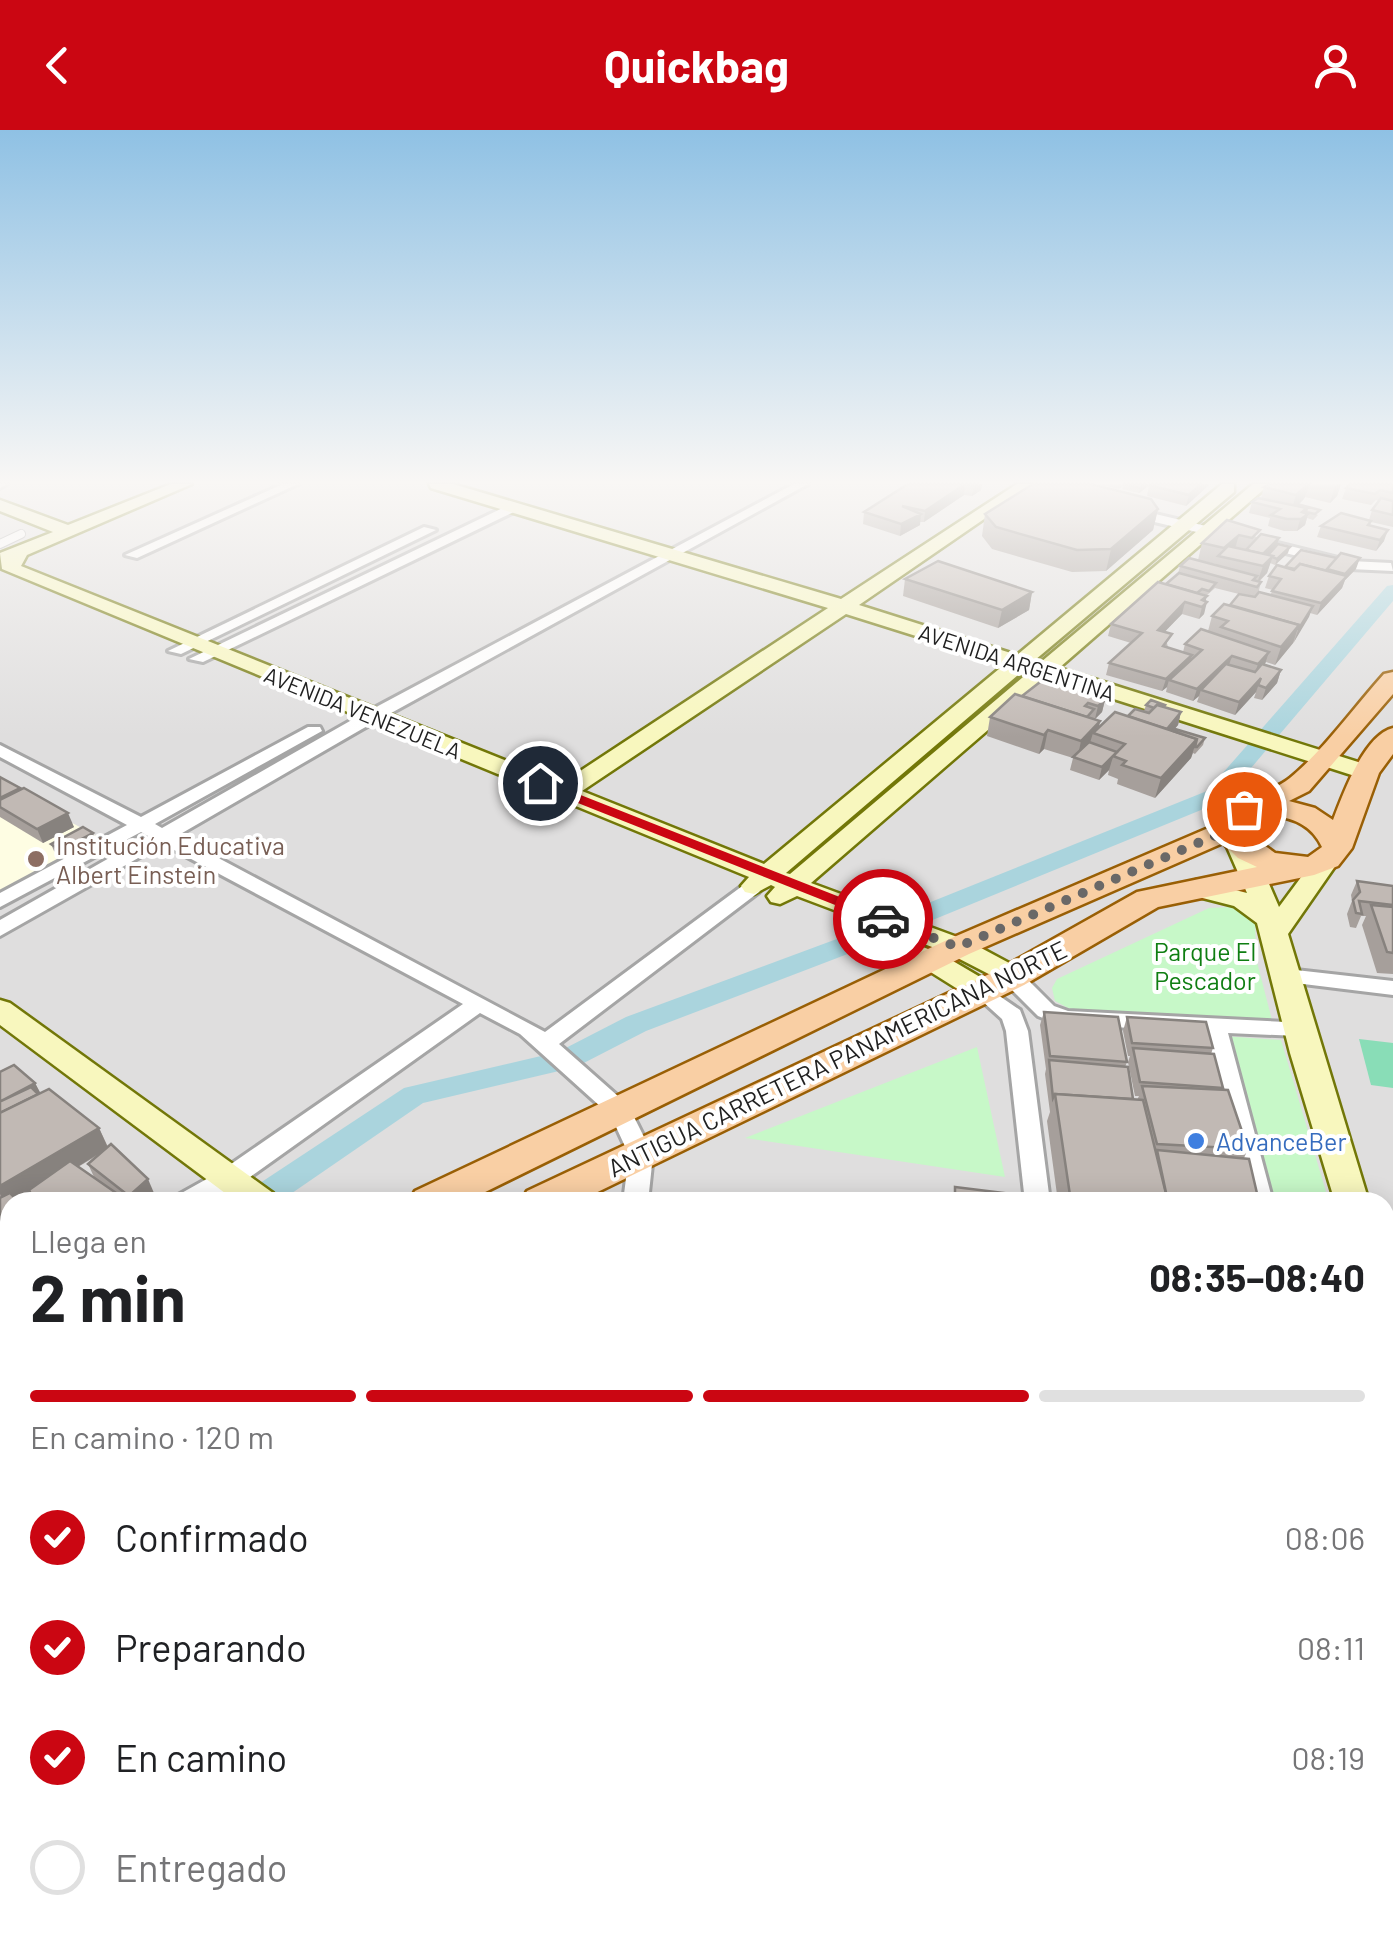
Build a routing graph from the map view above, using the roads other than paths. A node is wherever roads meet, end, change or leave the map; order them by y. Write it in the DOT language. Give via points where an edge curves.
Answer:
graph roads {
  1 [pos="11,569"];
  2 [pos="357,569"];
  3 [pos="376,569"];
  4 [pos="630,569"];
  5 [pos="721,569"];
  6 [pos="888,569"];
  7 [pos="1147,569"];
  8 [pos="1157,569"];
  9 [pos="0,578"];
  10 [pos="833,603"];
  11 [pos="195,651"];
  12 [pos="1020,663"];
  13 [pos="1043,671"];
  14 [pos="1393,679"];
  15 [pos="356,717"];
  16 [pos="1393,736"];
  17 [pos="0,750"];
  18 [pos="1323,758"];
  19 [pos="1366,772"];
  20 [pos="543,793"];
  21 [pos="1258,806"];
  22 [pos="144,824"];
  23 [pos="164,834"];
  24 [pos="1241,851"];
  25 [pos="1322,859"];
  26 [pos="760,881"];
  27 [pos="1196,888"];
  28 [pos="785,892"];
  29 [pos="0,902"];
  30 [pos="1274,926"];
  31 [pos="0,929"];
  32 [pos="945,954"];
  33 [pos="1286,976"];
  34 [pos="997,984"];
  35 [pos="1393,988"];
  36 [pos="479,1003"];
  37 [pos="0,1010"];
  38 [pos="1215,1027"];
  39 [pos="1298,1028"];
  40 [pos="545,1042"];
  41 [pos="620,1110"];
  42 [pos="641,1155"];
  43 [pos="230,1178"];
  44 [pos="205,1192"];
  45 [pos="248,1192"];
  46 [pos="450,1192"];
  47 [pos="562,1192"];
  48 [pos="637,1192"];
  49 [pos="1037,1192"];
  50 [pos="1258,1192"];
  51 [pos="1349,1192"];
  1 -- 11 [label="street, AVENIDA VENEZUELA"];
  2 -- 11 [label="street"];
  3 -- 11 [label="street"];
  4 -- 15 [label="street"];
  5 -- 10 [label="street, AVENIDA ARGENTINA"];
  6 -- 10 [label="street"];
  7 -- 12 [label="street"];
  8 -- 13 [label="street"];
  9 -- 11 [label="street, AVENIDA VENEZUELA"];
  10 -- 12 [label="street, AVENIDA ARGENTINA"];
  10 -- 20 [label="street"];
  11 -- 15 [label="street, AVENIDA VENEZUELA"];
  12 -- 13 [label="street, AVENIDA ARGENTINA"];
  12 -- 26 [label="street"];
  13 -- 18 [label="street, AVENIDA ARGENTINA"];
  13 -- 28 [label="street"];
  14 -- 18 [label="main road"];
  15 -- 20 [label="street, AVENIDA VENEZUELA"];
  15 -- 22 [label="street"];
  15 -- 23 [label="street"];
  16 -- 19 [label="main road"];
  17 -- 22 [label="street"];
  18 -- 19 [label="street, AVENIDA ARGENTINA"];
  18 -- 21 [label="main road" via="1300,785"];
  19 -- 25 [label="main road"];
  20 -- 26 [label="street, AVENIDA VENEZUELA"];
  21 -- 24 [label="main road" via="1234,814"];
  21 -- 25 [label="main road" via="1319,821 1332,834"];
  22 -- 23 [label="street"];
  22 -- 29 [label="street"];
  23 -- 31 [label="street"];
  23 -- 36 [label="street"];
  24 -- 25 [label="main road, ANTIGUA CARRETERA PANAMERICANA NORTE"];
  24 -- 27 [label="main road, ANTIGUA CARRETERA PANAMERICANA NORTE"];
  24 -- 30 [label="street"];
  24 -- 32 [label="main road, ANTIGUA CARRETERA PANAMERICANA NORTE"];
  25 -- 30 [label="street"];
  26 -- 28 [label="street, AVENIDA VENEZUELA"];
  26 -- 40 [label="street"];
  27 -- 30 [label="street" via="1243,900"];
  27 -- 34 [label="main road, ANTIGUA CARRETERA PANAMERICANA NORTE" via="1148,899"];
  28 -- 32 [label="street, AVENIDA VENEZUELA"];
  30 -- 33 [label="street"];
  32 -- 34 [label="street, AVENIDA VENEZUELA"];
  32 -- 41 [label="main road, ANTIGUA CARRETERA PANAMERICANA NORTE"];
  33 -- 35 [label="street"];
  33 -- 39 [label="street"];
  34 -- 38 [label="street" via="1066,1019"];
  34 -- 42 [label="main road, ANTIGUA CARRETERA PANAMERICANA NORTE"];
  34 -- 49 [label="street" via="1017,1030"];
  36 -- 40 [label="street"];
  36 -- 43 [label="street"];
  37 -- 43 [label="street"];
  38 -- 39 [label="street"];
  38 -- 50 [label="street"];
  39 -- 51 [label="street"];
  40 -- 41 [label="street"];
  41 -- 42 [label="street"];
  41 -- 46 [label="main road, ANTIGUA CARRETERA PANAMERICANA NORTE"];
  42 -- 47 [label="main road, ANTIGUA CARRETERA PANAMERICANA NORTE"];
  42 -- 48 [label="street"];
  43 -- 44 [label="street"];
  43 -- 45 [label="street"];
}
